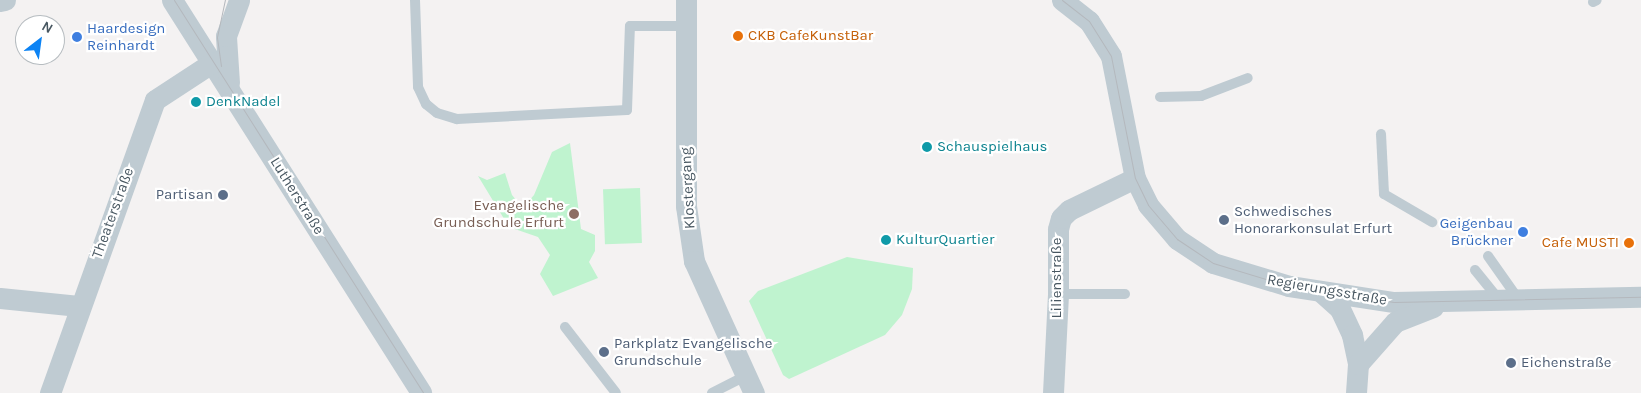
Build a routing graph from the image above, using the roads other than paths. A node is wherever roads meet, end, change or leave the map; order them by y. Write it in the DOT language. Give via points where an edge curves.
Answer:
graph roads {
  1 [pos="5,0"];
  2 [pos="172,0"];
  3 [pos="239,0"];
  4 [pos="416,0"];
  5 [pos="686,0"];
  6 [pos="1062,0"];
  7 [pos="0,1"];
  8 [pos="685,26"];
  9 [pos="213,62"];
  10 [pos="1248,78"];
  11 [pos="230,88"];
  12 [pos="1160,97"];
  13 [pos="1381,134"];
  14 [pos="1135,178"];
  15 [pos="1432,222"];
  16 [pos="1488,256"];
  17 [pos="1475,270"];
  18 [pos="1320,291"];
  19 [pos="1058,294"];
  20 [pos="1125,294"];
  21 [pos="1641,297"];
  22 [pos="0,298"];
  23 [pos="1510,301"];
  24 [pos="1442,303"];
  25 [pos="79,306"];
  26 [pos="564,327"];
  27 [pos="1358,364"];
  28 [pos="750,384"];
  29 [pos="50,393"];
  30 [pos="421,393"];
  31 [pos="616,393"];
  32 [pos="712,393"];
  33 [pos="1053,393"];
  34 [pos="1356,393"];
  1 -- 7 [label="street"];
  2 -- 9 [label="street, Lutherstraße"];
  3 -- 11 [label="street" via="226,36"];
  4 -- 8 [label="lane" via="418,87 426,104 437,113 457,119 627,110 630,26"];
  5 -- 8 [label="street, Klostergang"];
  6 -- 14 [label="street, Regierungsstraße" via="1089,21 1111,56"];
  8 -- 28 [label="street, Klostergang" via="686,206 694,261"];
  9 -- 11 [label="street, Lutherstraße"];
  9 -- 25 [label="street, Theaterstraße" via="154,102"];
  10 -- 12 [label="lane" via="1201,96"];
  11 -- 30 [label="street, Lutherstraße"];
  13 -- 15 [label="lane" via="1384,194"];
  14 -- 18 [label="street, Regierungsstraße" via="1161,223 1193,252 1253,277"];
  14 -- 19 [label="street, Lilienstraße" via="1069,210 1061,218 1058,229"];
  16 -- 23 [label="lane"];
  17 -- 23 [label="lane"];
  18 -- 24 [label="street, Regierungsstraße" via="1394,302"];
  18 -- 27 [label="street" via="1340,310 1352,335"];
  19 -- 20 [label="lane"];
  19 -- 33 [label="street, Lilienstraße"];
  21 -- 23 [label="street, Regierungsstraße"];
  22 -- 25 [label="street"];
  23 -- 24 [label="street, Regierungsstraße"];
  24 -- 27 [label="street" via="1395,322"];
  25 -- 29 [label="street, Theaterstraße"];
  26 -- 31 [label="lane"];
  27 -- 34 [label="street"];
  28 -- 32 [label="lane"];
}
